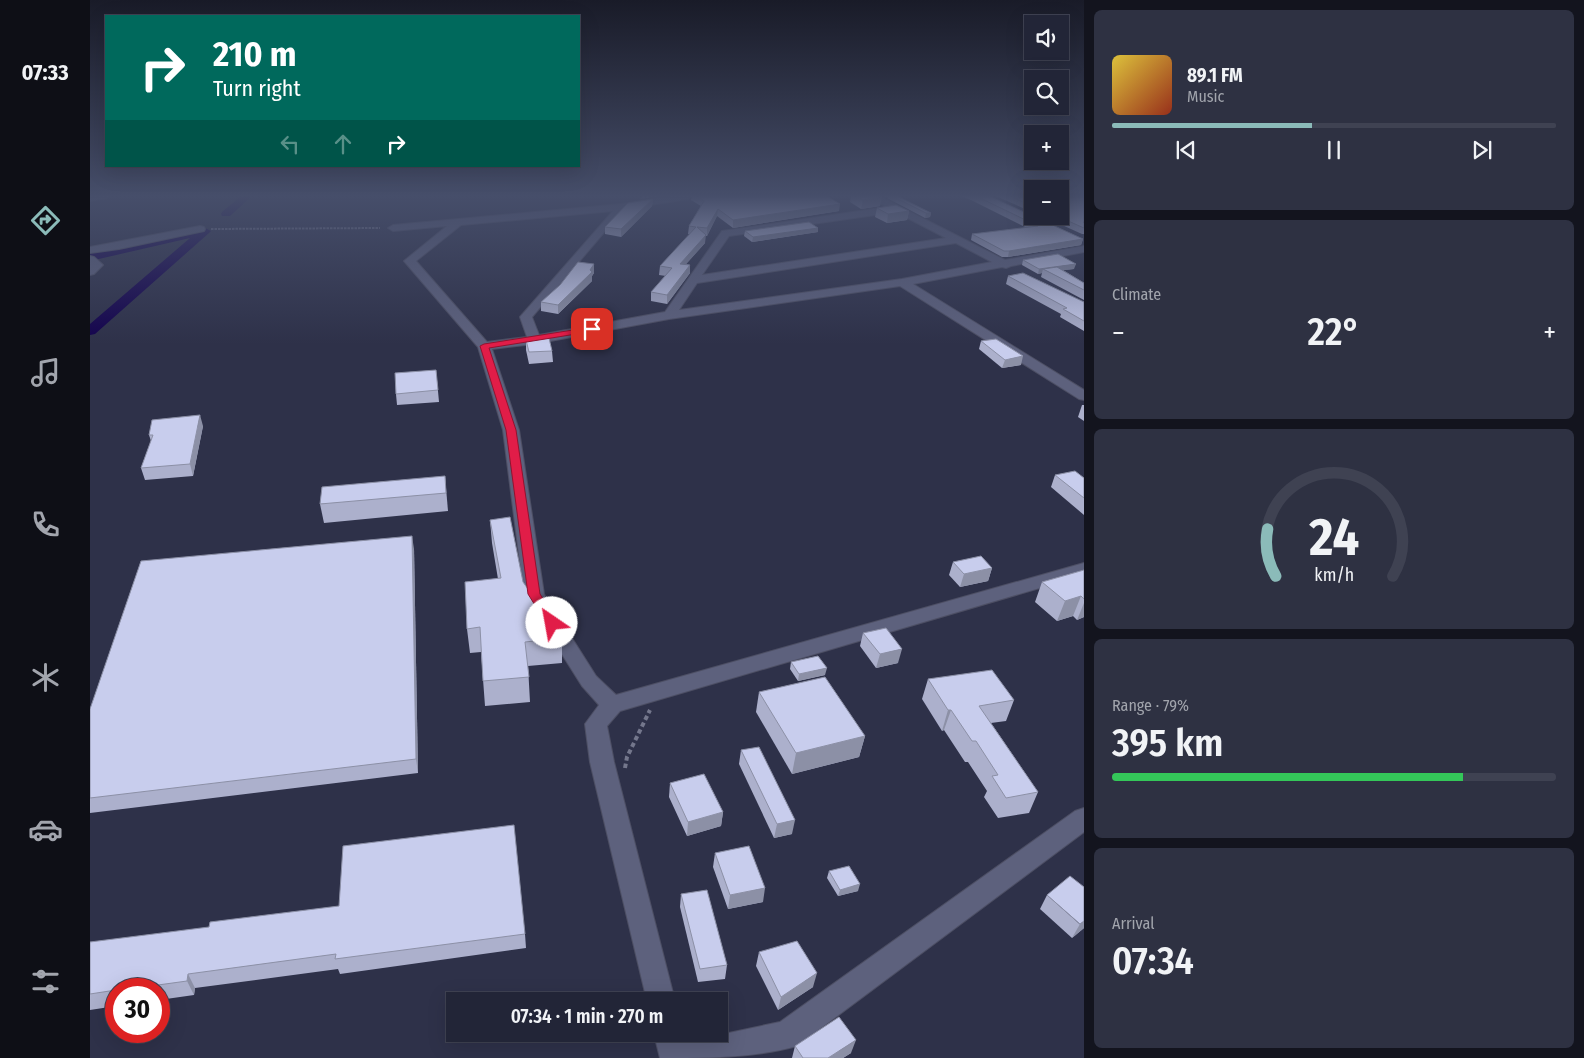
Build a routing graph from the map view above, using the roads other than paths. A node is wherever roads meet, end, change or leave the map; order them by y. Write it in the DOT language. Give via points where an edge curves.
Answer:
graph roads {
  1 [pos="122,245"];
  2 [pos="429,245"];
  3 [pos="588,245"];
  4 [pos="717,245"];
  5 [pos="921,245"];
  6 [pos="967,245"];
  7 [pos="1084,249"];
  8 [pos="90,250"];
  9 [pos="90,259"];
  10 [pos="1003,264"];
  11 [pos="90,272"];
  12 [pos="1019,272"];
  13 [pos="693,280"];
  14 [pos="902,282"];
  15 [pos="669,315"];
  16 [pos="534,340"];
  17 [pos="484,346"];
  18 [pos="1084,396"];
  19 [pos="1084,569"];
  20 [pos="612,705"];
  21 [pos="1084,818"];
  22 [pos="659,992"];
  23 [pos="671,1042"];
  24 [pos="675,1058"];
  25 [pos="681,1058"];
  1 -- 8 [label="street"];
  2 -- 17 [label="street" via="410,261"];
  3 -- 16 [label="street" via="526,317"];
  4 -- 13 [label="street"];
  5 -- 13 [label="street"];
  6 -- 10 [label="street"];
  7 -- 10 [label="street"];
  9 -- 11 [label="street" via="97,264"];
  10 -- 12 [label="street"];
  10 -- 14 [label="street"];
  13 -- 15 [label="street"];
  14 -- 15 [label="street"];
  14 -- 18 [label="street"];
  15 -- 16 [label="street"];
  16 -- 17 [label="street"];
  17 -- 20 [label="street" via="511,430 534,594 589,681"];
  19 -- 20 [label="street"];
  20 -- 22 [label="street" via="596,724 602,762"];
  21 -- 25 [label="street" via="786,1034"];
  23 -- 24 [label="street"];
}
